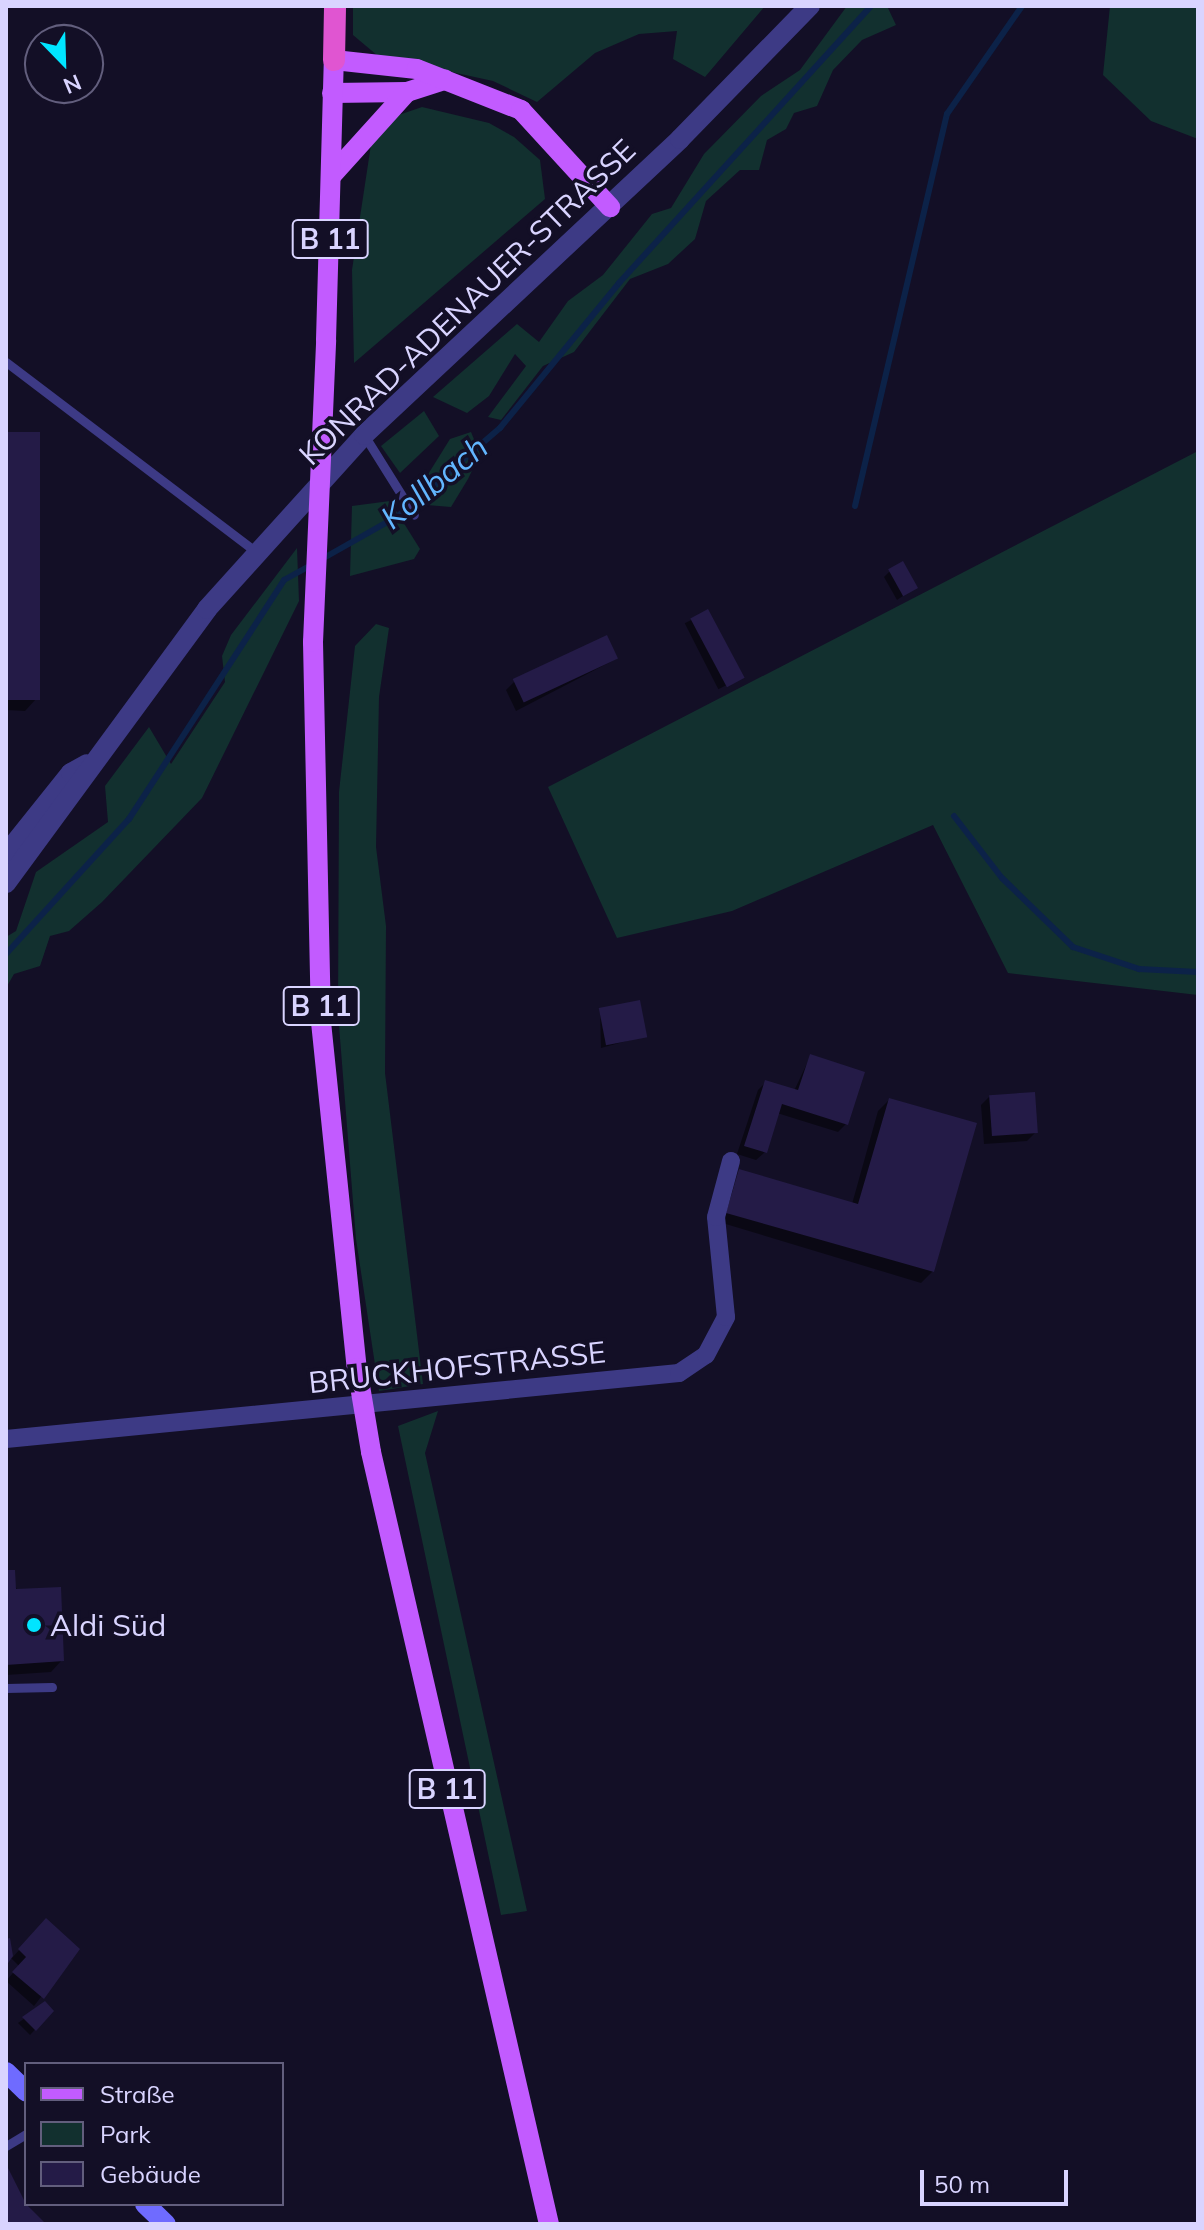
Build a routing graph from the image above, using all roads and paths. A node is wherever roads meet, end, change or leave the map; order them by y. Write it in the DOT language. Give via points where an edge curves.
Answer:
graph roads {
  1 [pos="335,6"];
  2 [pos="810,6"];
  3 [pos="334,60"];
  4 [pos="445,80"];
  5 [pos="407,92"];
  6 [pos="332,93"];
  7 [pos="332,175"];
  8 [pos="610,207"];
  9 [pos="6,362"];
  10 [pos="364,435"];
  11 [pos="414,515"];
  12 [pos="258,553"];
  13 [pos="87,764"];
  14 [pos="6,854"];
  15 [pos="6,883"];
  16 [pos="731,1161"];
  17 [pos="6,1439"];
  18 [pos="52,1687"];
  19 [pos="6,1688"];
  20 [pos="6,2072"];
  21 [pos="24,2089"];
  22 [pos="24,2135"];
  23 [pos="6,2146"];
  24 [pos="147,2206"];
  25 [pos="166,2224"];
  26 [pos="549,2224"];
  1 -- 3 [label="highway, B 11"];
  2 -- 8 [label="street, KONRAD-ADENAUER-STRASSE"];
  3 -- 4 [label="main road" via="417,69"];
  3 -- 6 [label="main road, B 11"];
  4 -- 5 [label="main road"];
  4 -- 8 [label="main road" via="521,110"];
  5 -- 6 [label="main road"];
  5 -- 7 [label="main road"];
  6 -- 7 [label="main road, B 11"];
  7 -- 26 [label="main road, B 11, bridge" via="313,642 321,1022 357,1368 371,1452"];
  8 -- 10 [label="street, KONRAD-ADENAUER-STRASSE"];
  9 -- 12 [label="lane"];
  10 -- 11 [label="lane"];
  10 -- 12 [label="street, KONRAD-ADENAUER-STRASSE"];
  12 -- 13 [label="street, KONRAD-ADENAUER-STRASSE"];
  13 -- 14 [label="street, KONRAD-ADENAUER-STRASSE" via="71,773"];
  13 -- 15 [label="street, KONRAD-ADENAUER-STRASSE" via="82,783"];
  16 -- 17 [label="street, BRUCKHOFSTRASSE" via="716,1217 726,1317 706,1355 679,1373"];
  18 -- 19 [label="lane"];
  20 -- 21 [label="main road"];
  22 -- 23 [label="lane"];
  24 -- 25 [label="main road"];
}
